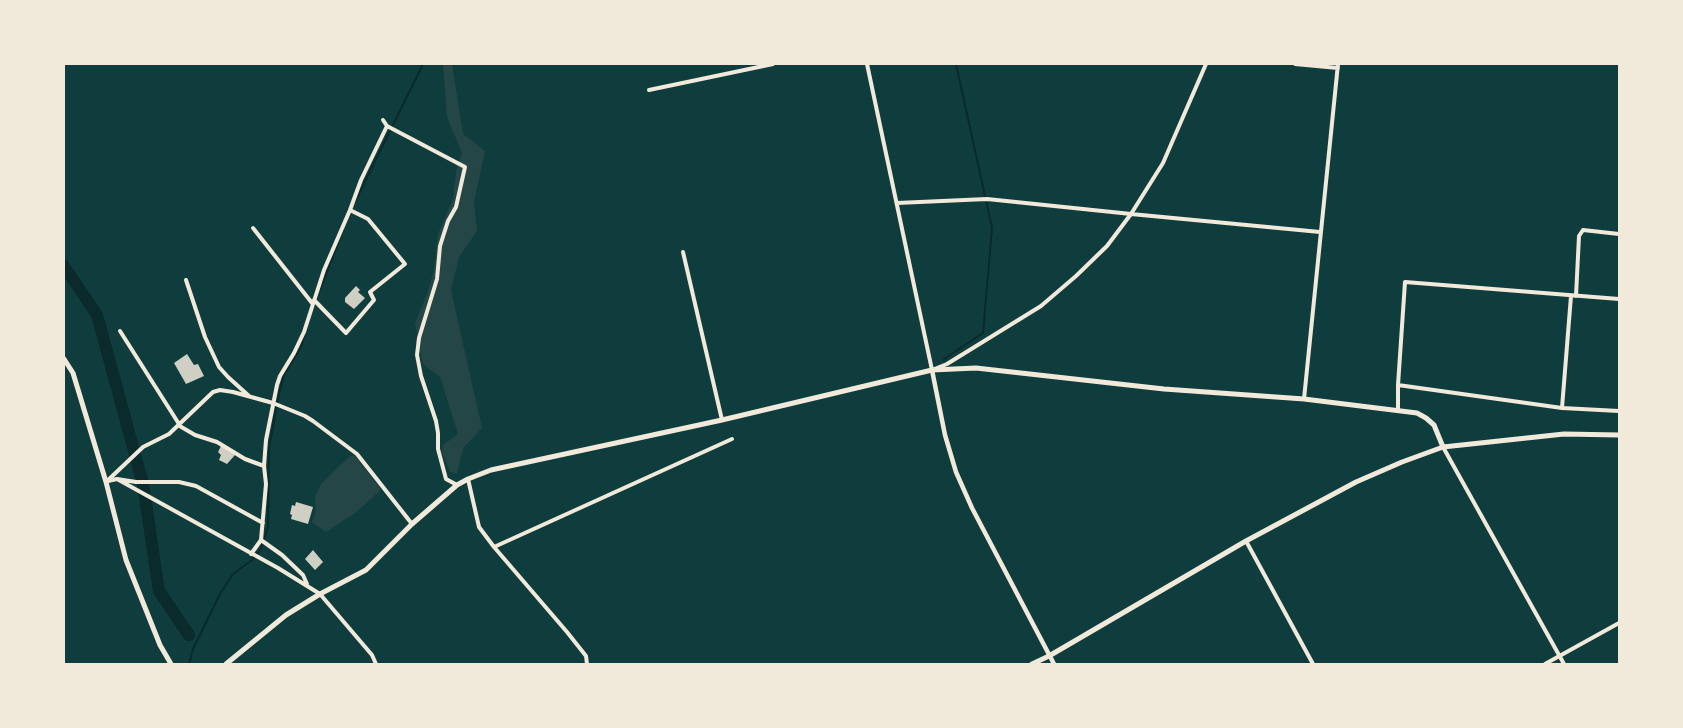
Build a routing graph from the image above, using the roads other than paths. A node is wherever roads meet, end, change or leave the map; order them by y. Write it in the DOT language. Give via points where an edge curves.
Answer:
graph roads {
  1 [pos="774,64"];
  2 [pos="867,64"];
  3 [pos="1206,64"];
  4 [pos="1295,64"];
  5 [pos="1338,66"];
  6 [pos="649,90"];
  7 [pos="383,120"];
  8 [pos="387,126"];
  9 [pos="897,203"];
  10 [pos="350,210"];
  11 [pos="1132,214"];
  12 [pos="253,228"];
  13 [pos="1320,232"];
  14 [pos="1619,234"];
  15 [pos="683,252"];
  16 [pos="186,280"];
  17 [pos="1574,296"];
  18 [pos="1619,299"];
  19 [pos="313,302"];
  20 [pos="120,331"];
  21 [pos="64,359"];
  22 [pos="932,370"];
  23 [pos="1398,385"];
  24 [pos="251,397"];
  25 [pos="1304,399"];
  26 [pos="273,403"];
  27 [pos="1562,408"];
  28 [pos="1398,410"];
  29 [pos="1619,411"];
  30 [pos="722,420"];
  31 [pos="178,424"];
  32 [pos="1619,435"];
  33 [pos="732,439"];
  34 [pos="1443,447"];
  35 [pos="264,466"];
  36 [pos="117,479"];
  37 [pos="468,479"];
  38 [pos="106,482"];
  39 [pos="457,485"];
  40 [pos="263,523"];
  41 [pos="412,524"];
  42 [pos="261,540"];
  43 [pos="1246,540"];
  44 [pos="494,547"];
  45 [pos="251,554"];
  46 [pos="307,585"];
  47 [pos="320,594"];
  48 [pos="1619,623"];
  49 [pos="1049,656"];
  50 [pos="1560,656"];
  51 [pos="171,664"];
  52 [pos="226,664"];
  53 [pos="376,664"];
  54 [pos="588,664"];
  55 [pos="1032,664"];
  56 [pos="1054,664"];
  57 [pos="1313,664"];
  58 [pos="1545,664"];
  59 [pos="1564,664"];
  1 -- 6 [label="street"];
  2 -- 9 [label="street"];
  3 -- 11 [label="street" via="1163,162"];
  4 -- 5 [label="street"];
  5 -- 13 [label="street"];
  7 -- 8 [label="street"];
  8 -- 10 [label="street"];
  8 -- 39 [label="street" via="465,167 456,207 440,246 437,280 416,355 436,420 438,449 446,480"];
  9 -- 11 [label="street" via="987,198"];
  9 -- 22 [label="street"];
  10 -- 19 [label="street"];
  10 -- 19 [label="street" via="368,219 406,264 370,292 374,300 346,333"];
  11 -- 13 [label="street"];
  11 -- 22 [label="street" via="1107,246 1041,306"];
  12 -- 19 [label="street"];
  13 -- 25 [label="street"];
  14 -- 17 [label="street" via="1583,230 1579,236"];
  15 -- 30 [label="street"];
  16 -- 24 [label="street" via="219,367"];
  17 -- 18 [label="street"];
  17 -- 23 [label="street" via="1405,282"];
  17 -- 27 [label="street"];
  19 -- 26 [label="street" via="300,339 280,376"];
  20 -- 31 [label="street"];
  21 -- 38 [label="main road" via="73,372"];
  22 -- 25 [label="main road" via="976,368 1164,389"];
  22 -- 30 [label="main road"];
  22 -- 49 [label="street" via="956,472"];
  23 -- 27 [label="street"];
  23 -- 28 [label="street"];
  24 -- 26 [label="street"];
  24 -- 31 [label="street" via="220,390 213,392"];
  25 -- 28 [label="main road"];
  26 -- 35 [label="street"];
  26 -- 41 [label="street" via="305,416 357,454"];
  27 -- 29 [label="street"];
  28 -- 34 [label="main road" via="1426,418 1434,425"];
  30 -- 37 [label="main road" via="491,470"];
  31 -- 35 [label="street"];
  31 -- 38 [label="street" via="168,434 143,447"];
  32 -- 34 [label="main road" via="1564,434"];
  33 -- 44 [label="street"];
  34 -- 43 [label="main road" via="1356,482"];
  34 -- 50 [label="street"];
  35 -- 40 [label="street"];
  36 -- 38 [label="street"];
  36 -- 40 [label="street" via="196,486"];
  36 -- 45 [label="street"];
  37 -- 39 [label="main road"];
  37 -- 44 [label="street" via="479,527"];
  38 -- 51 [label="main road" via="126,560 160,645"];
  39 -- 41 [label="main road"];
  40 -- 42 [label="street"];
  41 -- 47 [label="main road" via="366,570"];
  42 -- 45 [label="street"];
  42 -- 46 [label="street" via="303,575"];
  43 -- 49 [label="main road"];
  43 -- 57 [label="street"];
  44 -- 54 [label="street" via="567,632 586,656"];
  45 -- 46 [label="street"];
  46 -- 47 [label="street"];
  47 -- 52 [label="main road" via="286,615"];
  47 -- 53 [label="street"];
  48 -- 50 [label="street"];
  49 -- 55 [label="main road"];
  49 -- 56 [label="street"];
  50 -- 58 [label="street"];
  50 -- 59 [label="street"];
}
